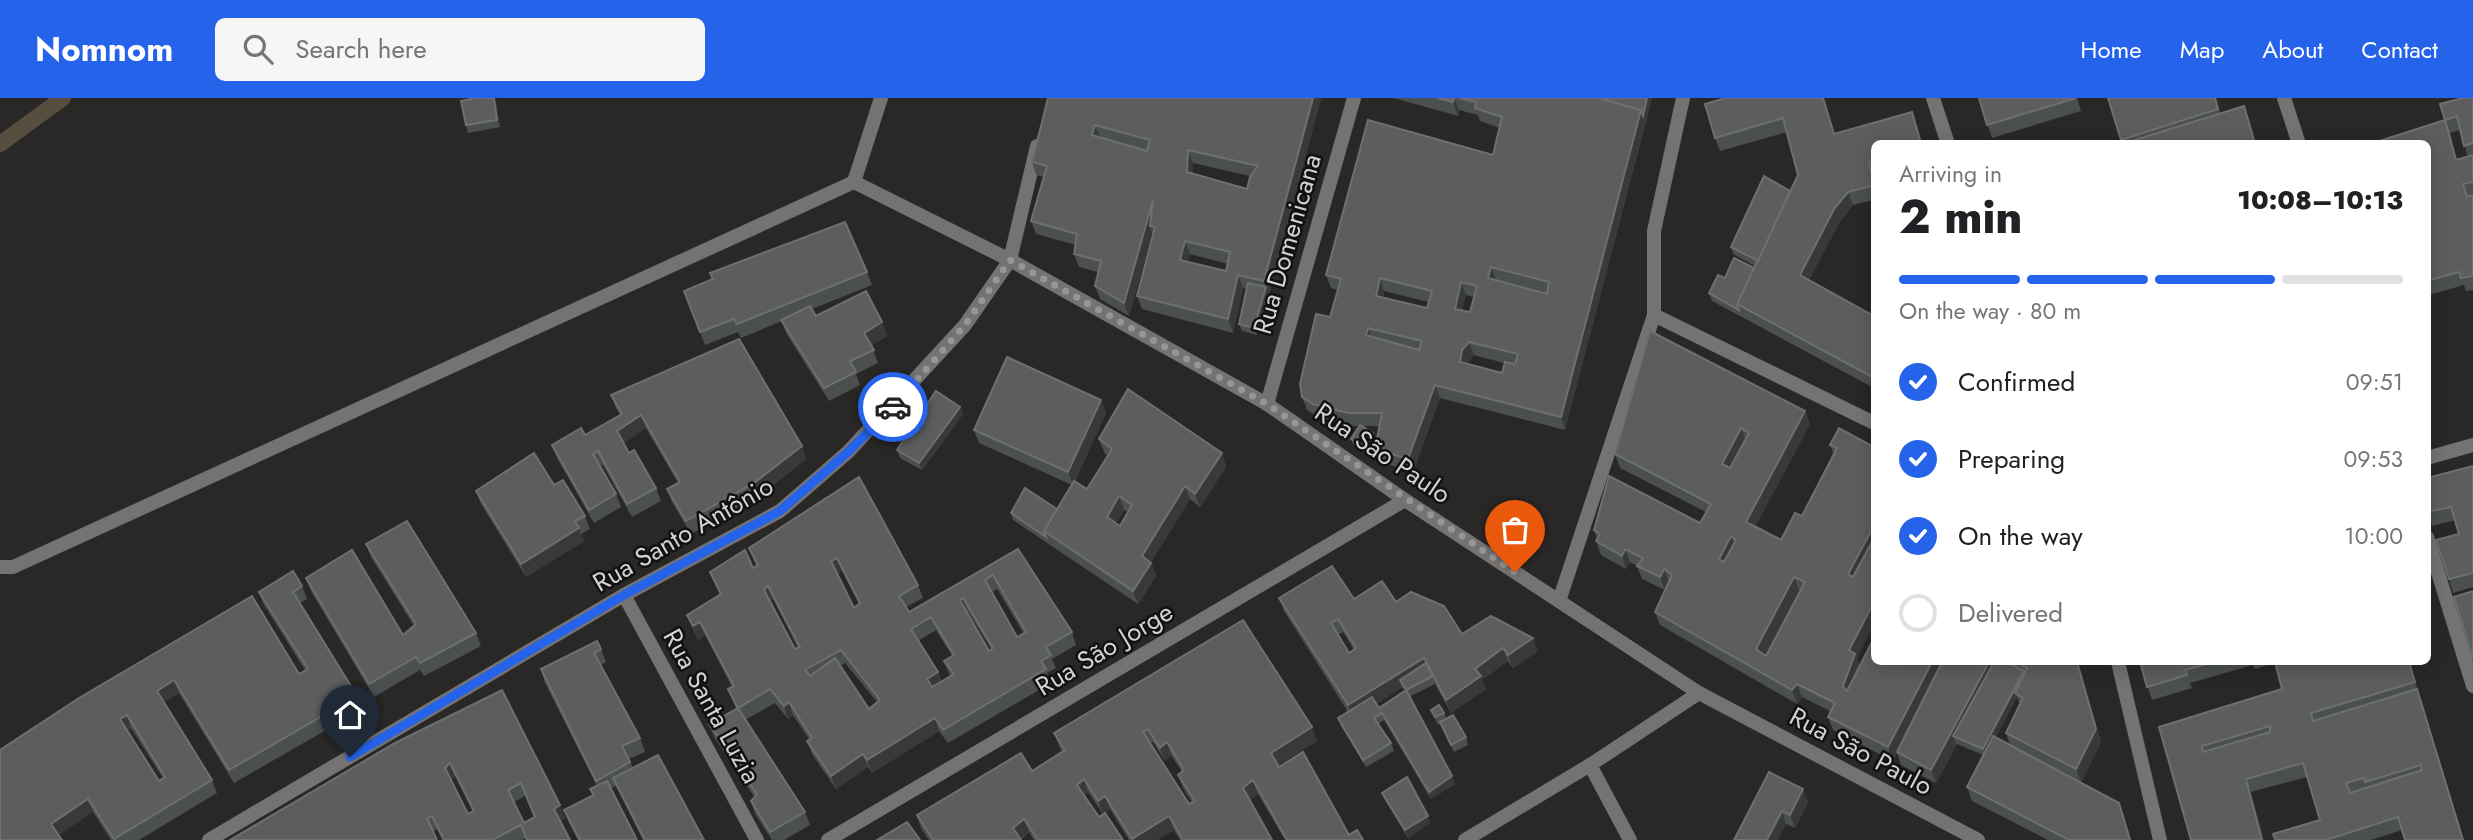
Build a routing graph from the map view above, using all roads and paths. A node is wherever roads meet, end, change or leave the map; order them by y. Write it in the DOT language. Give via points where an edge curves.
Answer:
graph roads {
  1 [pos="881,98"];
  2 [pos="1354,98"];
  3 [pos="1683,98"];
  4 [pos="1933,98"];
  5 [pos="2284,98"];
  6 [pos="1041,125"];
  7 [pos="1947,140"];
  8 [pos="2298,140"];
  9 [pos="854,182"];
  10 [pos="1010,260"];
  11 [pos="1654,315"];
  12 [pos="1267,404"];
  13 [pos="1871,422"];
  14 [pos="2473,444"];
  15 [pos="2431,457"];
  16 [pos="1405,500"];
  17 [pos="2431,550"];
  18 [pos="0,567"];
  19 [pos="624,595"];
  20 [pos="1559,601"];
  21 [pos="2119,665"];
  22 [pos="2473,686"];
  23 [pos="1699,693"];
  24 [pos="1590,765"];
  25 [pos="209,840"];
  26 [pos="757,840"];
  27 [pos="828,840"];
  28 [pos="1465,840"];
  29 [pos="1630,840"];
  30 [pos="1978,840"];
  31 [pos="2160,840"];
  1 -- 9 [label="street"];
  2 -- 12 [label="street, Rua Domenicana"];
  3 -- 11 [label="street" via="1654,231"];
  4 -- 7 [label="street"];
  5 -- 8 [label="street"];
  6 -- 10 [label="street"];
  9 -- 10 [label="street, Rua São Paulo"];
  9 -- 18 [label="street" via="13,567"];
  10 -- 12 [label="street, Rua São Paulo"];
  10 -- 19 [label="street, Rua Santo Antônio" via="965,325 848,452 780,511"];
  11 -- 13 [label="street"];
  11 -- 20 [label="street"];
  12 -- 16 [label="street, Rua São Paulo"];
  14 -- 15 [label="street"];
  16 -- 20 [label="street, Rua São Paulo"];
  16 -- 27 [label="street, Rua São Jorge"];
  17 -- 22 [label="street"];
  19 -- 25 [label="street, Rua Santo Antônio"];
  19 -- 26 [label="street, Rua Santa Luzia"];
  20 -- 23 [label="street, Rua São Paulo"];
  21 -- 31 [label="street"];
  23 -- 24 [label="street"];
  23 -- 30 [label="street, Rua São Paulo"];
  24 -- 28 [label="street"];
  24 -- 29 [label="street"];
}
